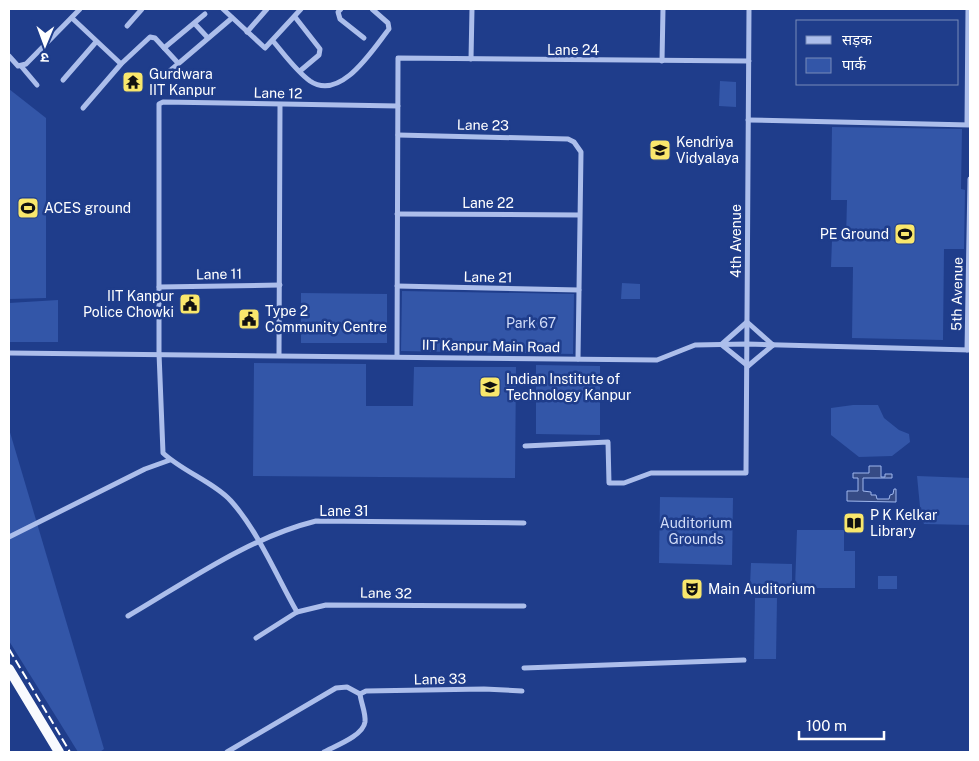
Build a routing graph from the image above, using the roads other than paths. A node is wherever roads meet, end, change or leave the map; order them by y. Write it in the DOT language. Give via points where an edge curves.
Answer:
graph roads {
  1 [pos="80,9"];
  2 [pos="142,9"];
  3 [pos="223,9"];
  4 [pos="267,9"];
  5 [pos="301,9"];
  6 [pos="341,9"];
  7 [pos="372,9"];
  8 [pos="472,9"];
  9 [pos="663,9"];
  10 [pos="749,9"];
  11 [pos="968,9"];
  12 [pos="205,14"];
  13 [pos="295,17"];
  14 [pos="72,18"];
  15 [pos="232,18"];
  16 [pos="195,24"];
  17 [pos="127,26"];
  18 [pos="246,32"];
  19 [pos="208,38"];
  20 [pos="364,38"];
  21 [pos="273,41"];
  22 [pos="96,42"];
  23 [pos="164,48"];
  24 [pos="9,56"];
  25 [pos="471,59"];
  26 [pos="662,61"];
  27 [pos="748,61"];
  28 [pos="121,64"];
  29 [pos="178,64"];
  30 [pos="21,66"];
  31 [pos="300,71"];
  32 [pos="165,75"];
  33 [pos="63,80"];
  34 [pos="37,85"];
  35 [pos="280,105"];
  36 [pos="398,106"];
  37 [pos="83,108"];
  38 [pos="748,120"];
  39 [pos="969,124"];
  40 [pos="398,134"];
  41 [pos="970,179"];
  42 [pos="397,214"];
  43 [pos="579,215"];
  44 [pos="280,285"];
  45 [pos="159,286"];
  46 [pos="397,286"];
  47 [pos="579,290"];
  48 [pos="747,322"];
  49 [pos="722,344"];
  50 [pos="747,344"];
  51 [pos="773,344"];
  52 [pos="968,350"];
  53 [pos="9,353"];
  54 [pos="159,353"];
  55 [pos="279,356"];
  56 [pos="397,356"];
  57 [pos="578,359"];
  58 [pos="748,366"];
  59 [pos="525,446"];
  60 [pos="170,460"];
  61 [pos="524,524"];
  62 [pos="9,537"];
  63 [pos="257,541"];
  64 [pos="524,606"];
  65 [pos="297,612"];
  66 [pos="128,616"];
  67 [pos="256,638"];
  68 [pos="744,660"];
  69 [pos="524,668"];
  70 [pos="9,669"];
  71 [pos="9,681"];
  72 [pos="522,692"];
  73 [pos="360,694"];
  74 [pos="51,752"];
  75 [pos="59,752"];
  76 [pos="227,752"];
  77 [pos="324,752"];
  1 -- 14 [label="street"];
  2 -- 17 [label="street"];
  3 -- 15 [label="street"];
  4 -- 18 [label="street"];
  5 -- 13 [label="street"];
  6 -- 20 [label="street" via="338,12 340,18"];
  7 -- 31 [label="street" via="388,23 389,29 348,78 327,85 310,80"];
  8 -- 25 [label="street"];
  9 -- 26 [label="street"];
  10 -- 27 [label="street, 4th Avenue"];
  11 -- 39 [label="street"];
  12 -- 16 [label="street"];
  13 -- 21 [label="street"];
  13 -- 31 [label="street" via="320,49 319,55"];
  14 -- 22 [label="street"];
  14 -- 30 [label="street"];
  15 -- 18 [label="street"];
  15 -- 19 [label="street"];
  16 -- 19 [label="street"];
  16 -- 23 [label="street"];
  18 -- 21 [label="street" via="263,48"];
  19 -- 29 [label="street"];
  21 -- 31 [label="street"];
  22 -- 28 [label="street"];
  22 -- 33 [label="street"];
  23 -- 28 [label="street" via="150,37"];
  23 -- 29 [label="street"];
  24 -- 30 [label="street"];
  25 -- 26 [label="street, Lane 24"];
  25 -- 36 [label="street, Lane 24" via="398,58"];
  26 -- 27 [label="street, Lane 24"];
  27 -- 38 [label="street, 4th Avenue"];
  28 -- 37 [label="street"];
  29 -- 32 [label="street"];
  30 -- 34 [label="street"];
  35 -- 36 [label="street, Lane 12"];
  35 -- 44 [label="street"];
  35 -- 45 [label="street, Lane 12" via="159,104"];
  36 -- 40 [label="street"];
  38 -- 39 [label="street"];
  38 -- 48 [label="street, 4th Avenue"];
  40 -- 42 [label="street"];
  40 -- 43 [label="street, Lane 23" via="568,139 581,152"];
  41 -- 52 [label="street, 5th Avenue"];
  42 -- 43 [label="street, Lane 22"];
  42 -- 46 [label="street"];
  43 -- 47 [label="street"];
  44 -- 45 [label="street, Lane 11"];
  44 -- 55 [label="street"];
  45 -- 54 [label="street"];
  46 -- 47 [label="street, Lane 21"];
  46 -- 56 [label="street"];
  47 -- 57 [label="street"];
  48 -- 49 [label="street"];
  48 -- 50 [label="street, 4th Avenue"];
  48 -- 51 [label="street"];
  49 -- 50 [label="street, IIT Kanpur Main Road"];
  49 -- 57 [label="street, IIT Kanpur Main Road" via="695,345 656,360"];
  49 -- 58 [label="street"];
  50 -- 51 [label="street, IIT Kanpur Main Road"];
  50 -- 58 [label="street, 4th Avenue"];
  51 -- 52 [label="street, IIT Kanpur Main Road"];
  51 -- 58 [label="street"];
  53 -- 54 [label="street, IIT Kanpur Main Road"];
  54 -- 55 [label="street, IIT Kanpur Main Road"];
  54 -- 60 [label="street" via="160,434 163,453"];
  55 -- 56 [label="street, IIT Kanpur Main Road"];
  56 -- 57 [label="street, IIT Kanpur Main Road"];
  58 -- 59 [label="street, 4th Avenue" via="746,473 651,473 624,483 609,483 608,442"];
  60 -- 62 [label="street" via="145,469"];
  60 -- 63 [label="street" via="230,500"];
  61 -- 63 [label="street, Lane 31" via="316,521"];
  63 -- 65 [label="street"];
  63 -- 66 [label="street, Lane 31"];
  64 -- 65 [label="street, Lane 32" via="326,605"];
  65 -- 67 [label="street, Lane 32"];
  68 -- 69 [label="street"];
  70 -- 75 [label="highway"];
  71 -- 74 [label="highway"];
  72 -- 73 [label="street, Lane 33" via="484,689 366,691"];
  73 -- 76 [label="street, Lane 33" via="347,687 336,688"];
  73 -- 77 [label="street" via="366,720 364,726"];
}
